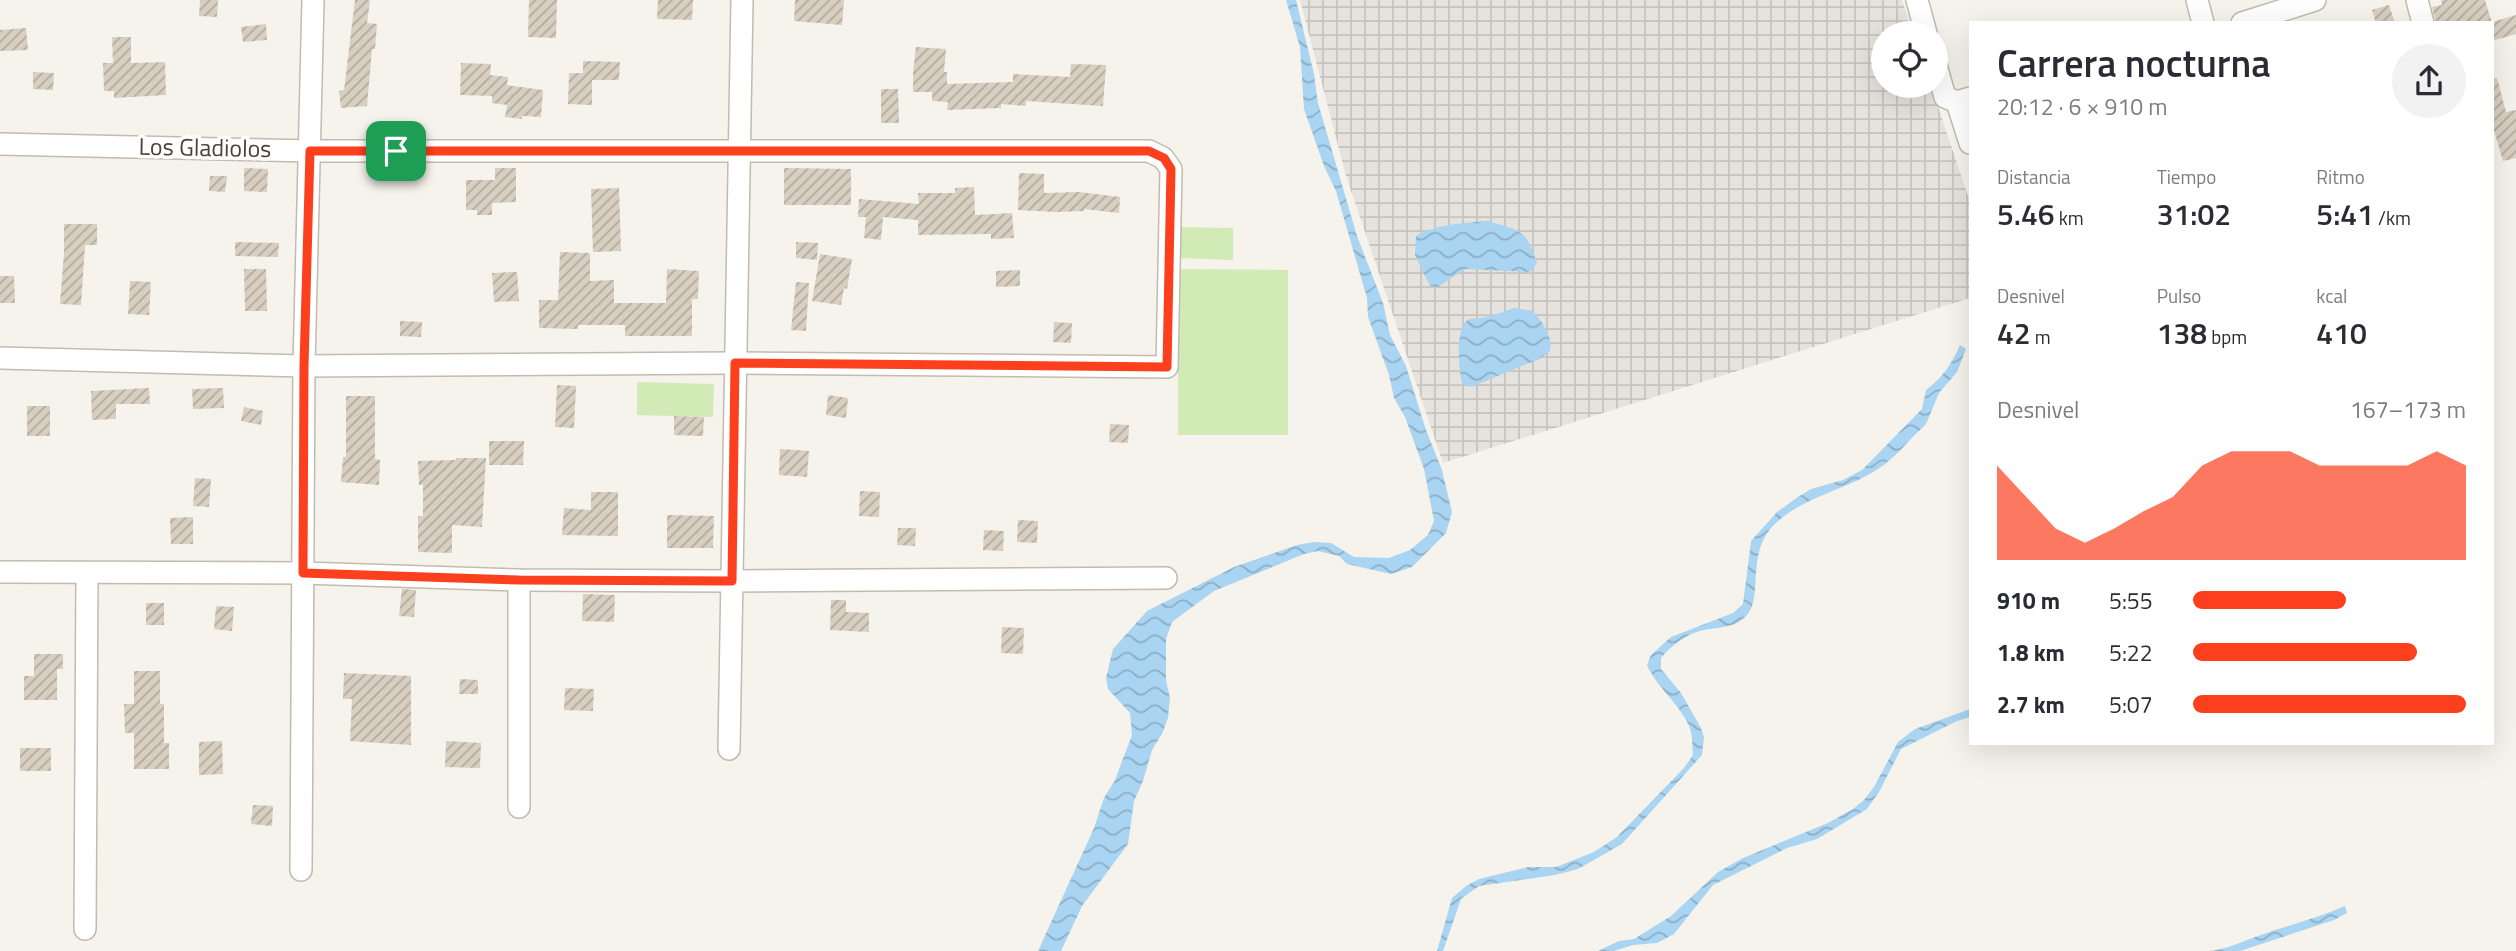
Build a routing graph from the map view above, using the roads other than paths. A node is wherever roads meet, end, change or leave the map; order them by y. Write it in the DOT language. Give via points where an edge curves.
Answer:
graph roads {
  1 [pos="313,0"];
  2 [pos="742,0"];
  3 [pos="1917,0"];
  4 [pos="2197,0"];
  5 [pos="2315,0"];
  6 [pos="2417,0"];
  7 [pos="1923,21"];
  8 [pos="2202,21"];
  9 [pos="2248,21"];
  10 [pos="2422,21"];
  11 [pos="1964,100"];
  12 [pos="1969,136"];
  13 [pos="0,144"];
  14 [pos="310,151"];
  15 [pos="738,152"];
  16 [pos="0,358"];
  17 [pos="735,363"];
  18 [pos="304,366"];
  19 [pos="0,572"];
  20 [pos="303,573"];
  21 [pos="88,574"];
  22 [pos="1166,578"];
  23 [pos="519,580"];
  24 [pos="732,581"];
  25 [pos="729,749"];
  26 [pos="519,807"];
  27 [pos="301,870"];
  28 [pos="85,929"];
  1 -- 14 [label="street"];
  2 -- 15 [label="street"];
  3 -- 7 [label="street"];
  4 -- 8 [label="street"];
  5 -- 9 [label="street"];
  6 -- 10 [label="street"];
  11 -- 12 [label="street"];
  13 -- 14 [label="street, Los Gladiolos"];
  14 -- 15 [label="street, Los Gladiolos"];
  14 -- 18 [label="street"];
  15 -- 17 [label="street"];
  15 -- 17 [label="street, Los Gladiolos" via="1149,151 1164,158 1171,169 1167,367"];
  16 -- 18 [label="street"];
  17 -- 18 [label="street"];
  17 -- 24 [label="street"];
  18 -- 20 [label="street"];
  19 -- 21 [label="street"];
  20 -- 21 [label="street"];
  20 -- 23 [label="street"];
  20 -- 27 [label="street"];
  21 -- 28 [label="street"];
  22 -- 24 [label="street"];
  23 -- 24 [label="street"];
  23 -- 26 [label="street"];
  24 -- 25 [label="street"];
}
